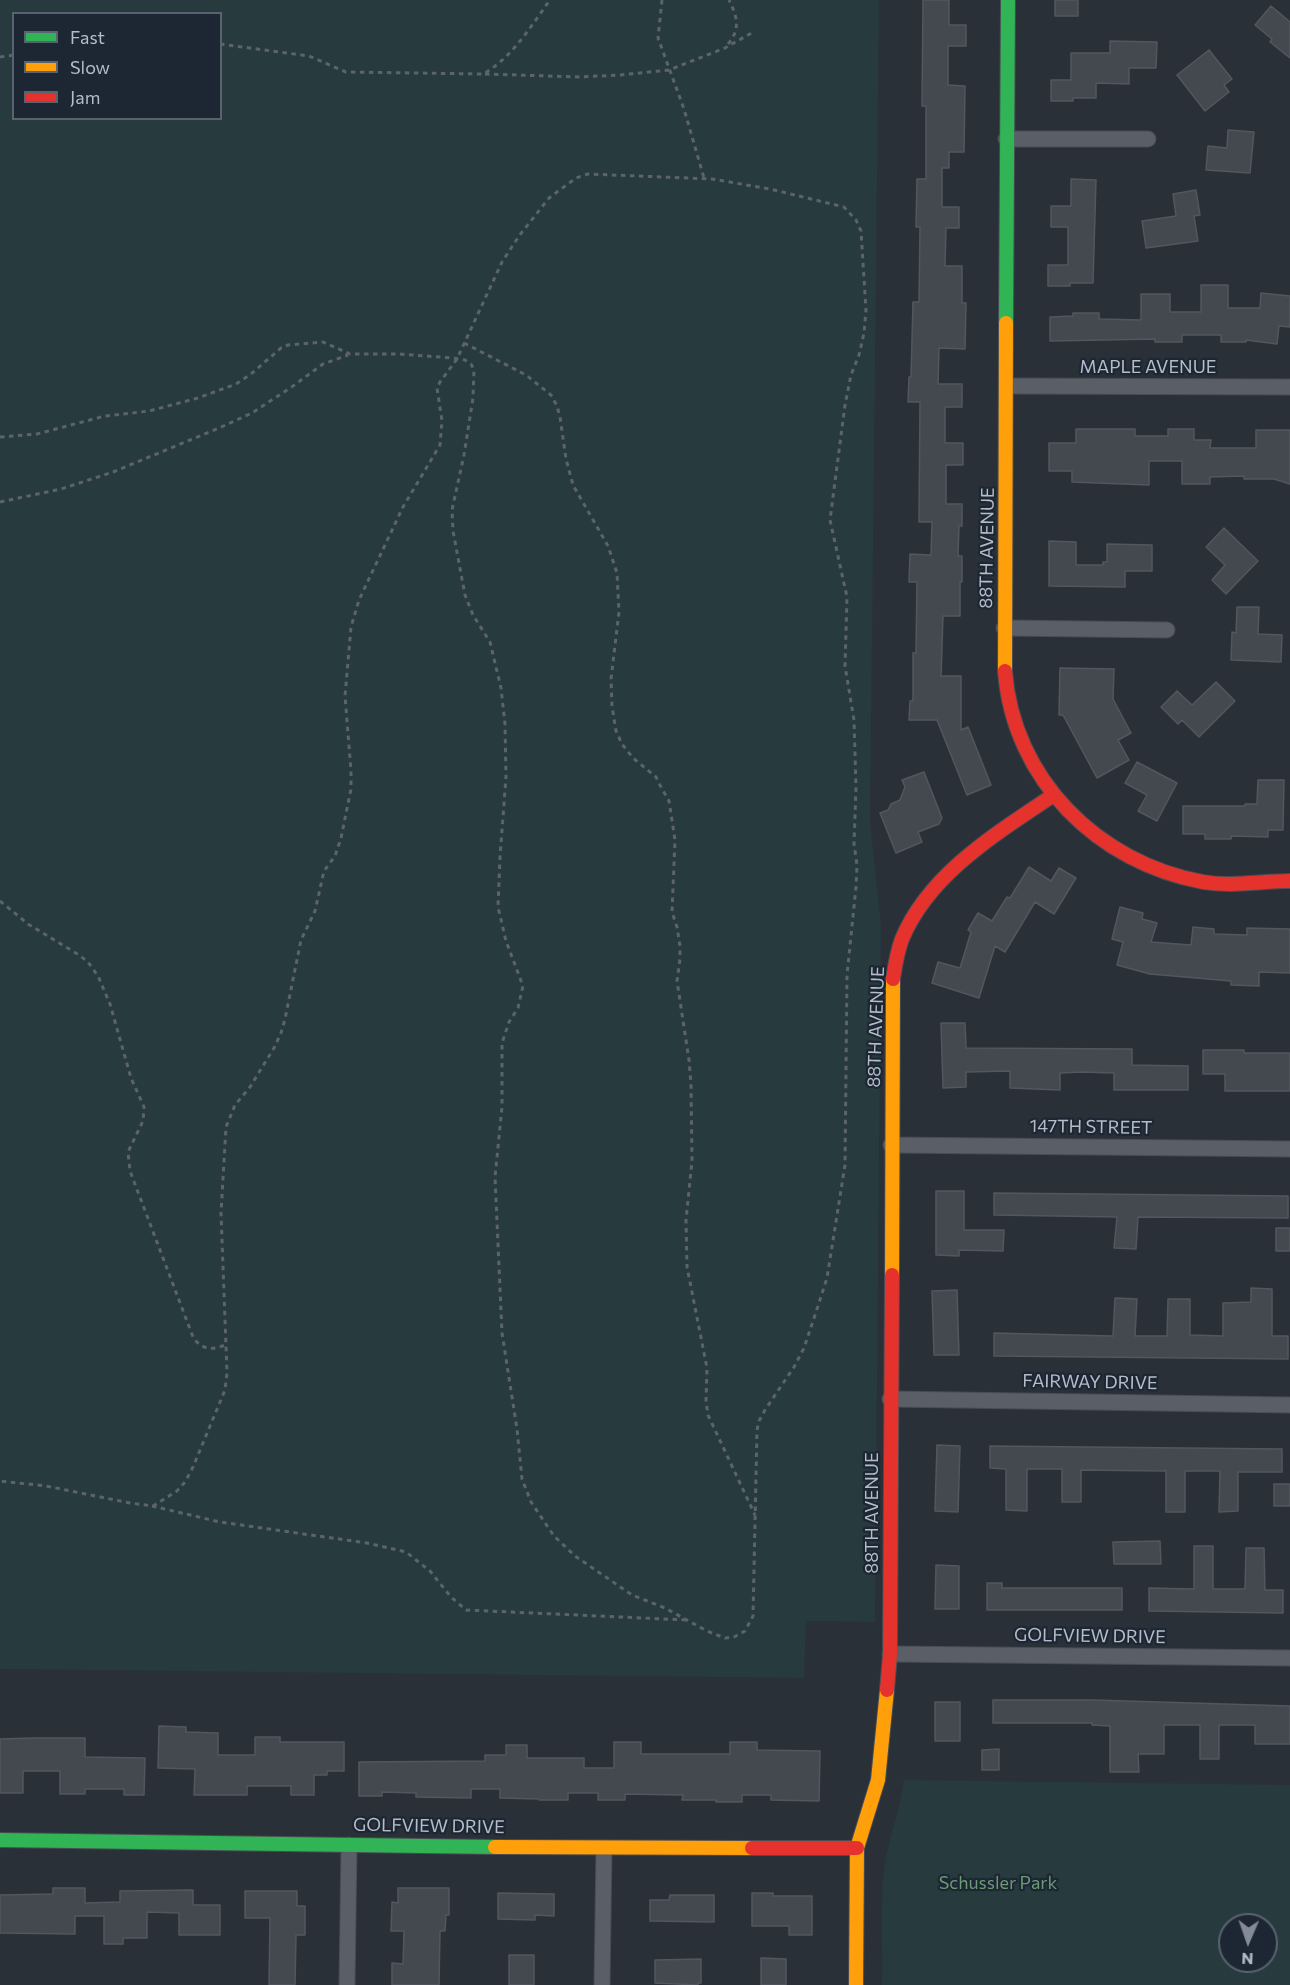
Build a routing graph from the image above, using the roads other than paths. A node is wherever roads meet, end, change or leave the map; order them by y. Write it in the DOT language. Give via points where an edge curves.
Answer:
graph roads {
  1 [pos="1008,0"];
  2 [pos="1006,139"];
  3 [pos="1148,139"];
  4 [pos="1007,386"];
  5 [pos="1290,387"];
  6 [pos="1004,628"];
  7 [pos="1167,630"];
  8 [pos="1052,796"];
  9 [pos="1290,880"];
  10 [pos="891,1145"];
  11 [pos="1290,1149"];
  12 [pos="890,1399"];
  13 [pos="1290,1405"];
  14 [pos="890,1654"];
  15 [pos="1290,1658"];
  16 [pos="0,1840"];
  17 [pos="349,1845"];
  18 [pos="604,1848"];
  19 [pos="857,1848"];
  20 [pos="347,1985"];
  21 [pos="602,1985"];
  22 [pos="856,1985"];
  1 -- 2 [label="street, 88TH AVENUE"];
  2 -- 3 [label="street"];
  2 -- 4 [label="street, 88TH AVENUE"];
  4 -- 5 [label="street, MAPLE AVENUE"];
  4 -- 6 [label="street, 88TH AVENUE"];
  6 -- 7 [label="street"];
  6 -- 8 [label="street, 88TH AVENUE" via="1010,708 1026,754"];
  8 -- 9 [label="street" via="1094,836 1151,868 1231,885"];
  8 -- 10 [label="street, 88TH AVENUE" via="941,881 904,934 893,983"];
  10 -- 11 [label="street, 147TH STREET"];
  10 -- 12 [label="street, 88TH AVENUE"];
  12 -- 13 [label="street, FAIRWAY DRIVE"];
  12 -- 14 [label="street, 88TH AVENUE"];
  14 -- 15 [label="street, GOLFVIEW DRIVE"];
  14 -- 19 [label="street, 88TH AVENUE" via="878,1780"];
  16 -- 17 [label="street, GOLFVIEW DRIVE"];
  17 -- 18 [label="street, GOLFVIEW DRIVE"];
  17 -- 20 [label="street"];
  18 -- 19 [label="street, GOLFVIEW DRIVE"];
  18 -- 21 [label="street"];
  19 -- 22 [label="street, 88TH AVENUE"];
}
